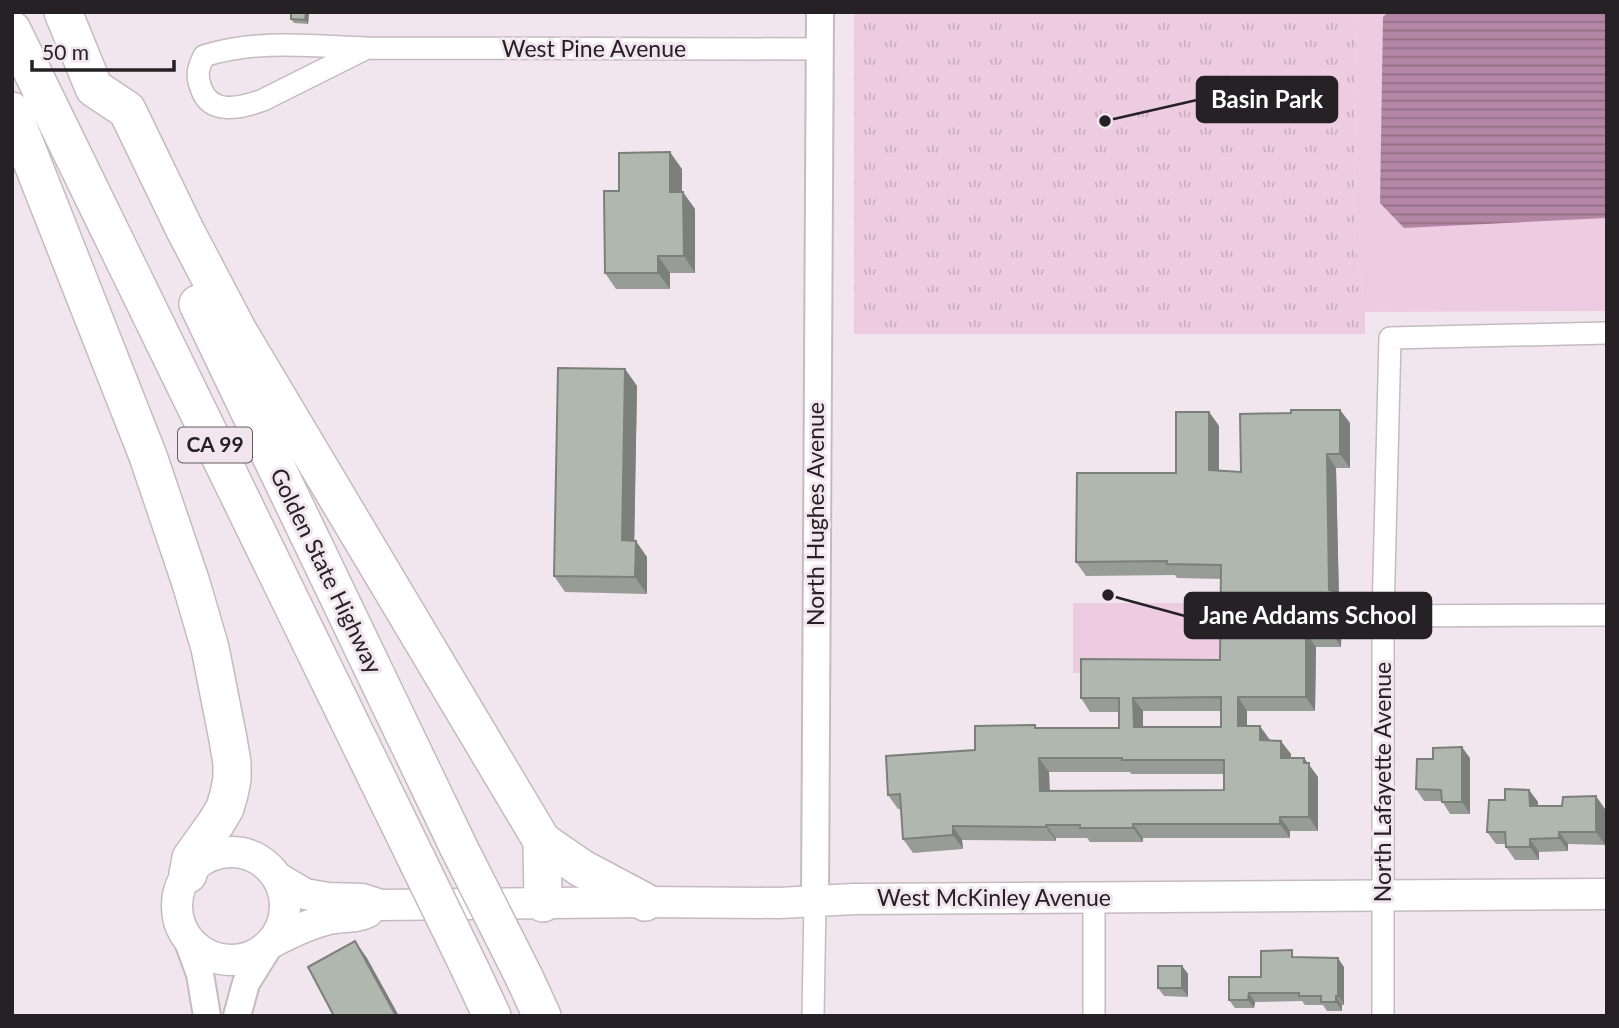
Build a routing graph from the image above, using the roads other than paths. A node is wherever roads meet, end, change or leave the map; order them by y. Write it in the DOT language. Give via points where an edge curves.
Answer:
graph roads {
  1 [pos="57,12"];
  2 [pos="63,12"];
  3 [pos="820,12"];
  4 [pos="12,30"];
  5 [pos="367,48"];
  6 [pos="820,49"];
  7 [pos="94,88"];
  8 [pos="12,111"];
  9 [pos="1607,333"];
  10 [pos="1607,615"];
  11 [pos="1383,616"];
  12 [pos="542,841"];
  13 [pos="188,874"];
  14 [pos="278,878"];
  15 [pos="1383,894"];
  16 [pos="1607,894"];
  17 [pos="1094,898"];
  18 [pos="645,902"];
  19 [pos="814,902"];
  20 [pos="543,903"];
  21 [pos="381,905"];
  22 [pos="186,936"];
  23 [pos="271,943"];
  24 [pos="207,1016"];
  25 [pos="237,1016"];
  26 [pos="492,1016"];
  27 [pos="542,1016"];
  28 [pos="813,1016"];
  29 [pos="1094,1016"];
  30 [pos="1383,1016"];
  1 -- 7 [label="highway, Golden State Highway / CA 99"];
  2 -- 7 [label="highway"];
  3 -- 6 [label="street, North Hughes Avenue"];
  4 -- 26 [label="highway, Golden State Highway / CA 99, bridge"];
  5 -- 5 [label="street, West Pine Avenue" via="248,105 228,108 213,104 204,97 197,76 204,56 253,45"];
  5 -- 6 [label="street, West Pine Avenue"];
  6 -- 19 [label="street, North Hughes Avenue"];
  7 -- 12 [label="highway" via="127,110 238,331"];
  7 -- 27 [label="highway, Golden State Highway / CA 99, bridge"];
  8 -- 13 [label="highway" via="148,456 212,658 232,779 225,807 191,858"];
  9 -- 11 [label="street, North Lafayette Avenue" via="1390,338"];
  10 -- 11 [label="street"];
  11 -- 15 [label="street, North Lafayette Avenue"];
  12 -- 18 [label="highway"];
  12 -- 20 [label="highway"];
  13 -- 14 [label="main road, West McKinley Avenue" via="200,862 234,852 258,860"];
  13 -- 22 [label="main road" via="177,905"];
  14 -- 21 [label="main road, West McKinley Avenue" via="306,894"];
  14 -- 23 [label="main road" via="285,911"];
  15 -- 16 [label="main road, West McKinley Avenue"];
  15 -- 17 [label="main road, West McKinley Avenue"];
  15 -- 30 [label="street, North Lafayette Avenue"];
  17 -- 19 [label="main road, West McKinley Avenue"];
  17 -- 29 [label="street"];
  18 -- 19 [label="main road, West McKinley Avenue"];
  18 -- 20 [label="main road, West McKinley Avenue"];
  19 -- 28 [label="street, North Hughes Avenue"];
  20 -- 21 [label="main road, West McKinley Avenue"];
  21 -- 23 [label="main road, West McKinley Avenue" via="363,914 302,927"];
  22 -- 23 [label="main road, West McKinley Avenue" via="204,953 227,960 243,959"];
  22 -- 24 [label="street" via="200,974"];
  23 -- 25 [label="street" via="246,983"];
}
